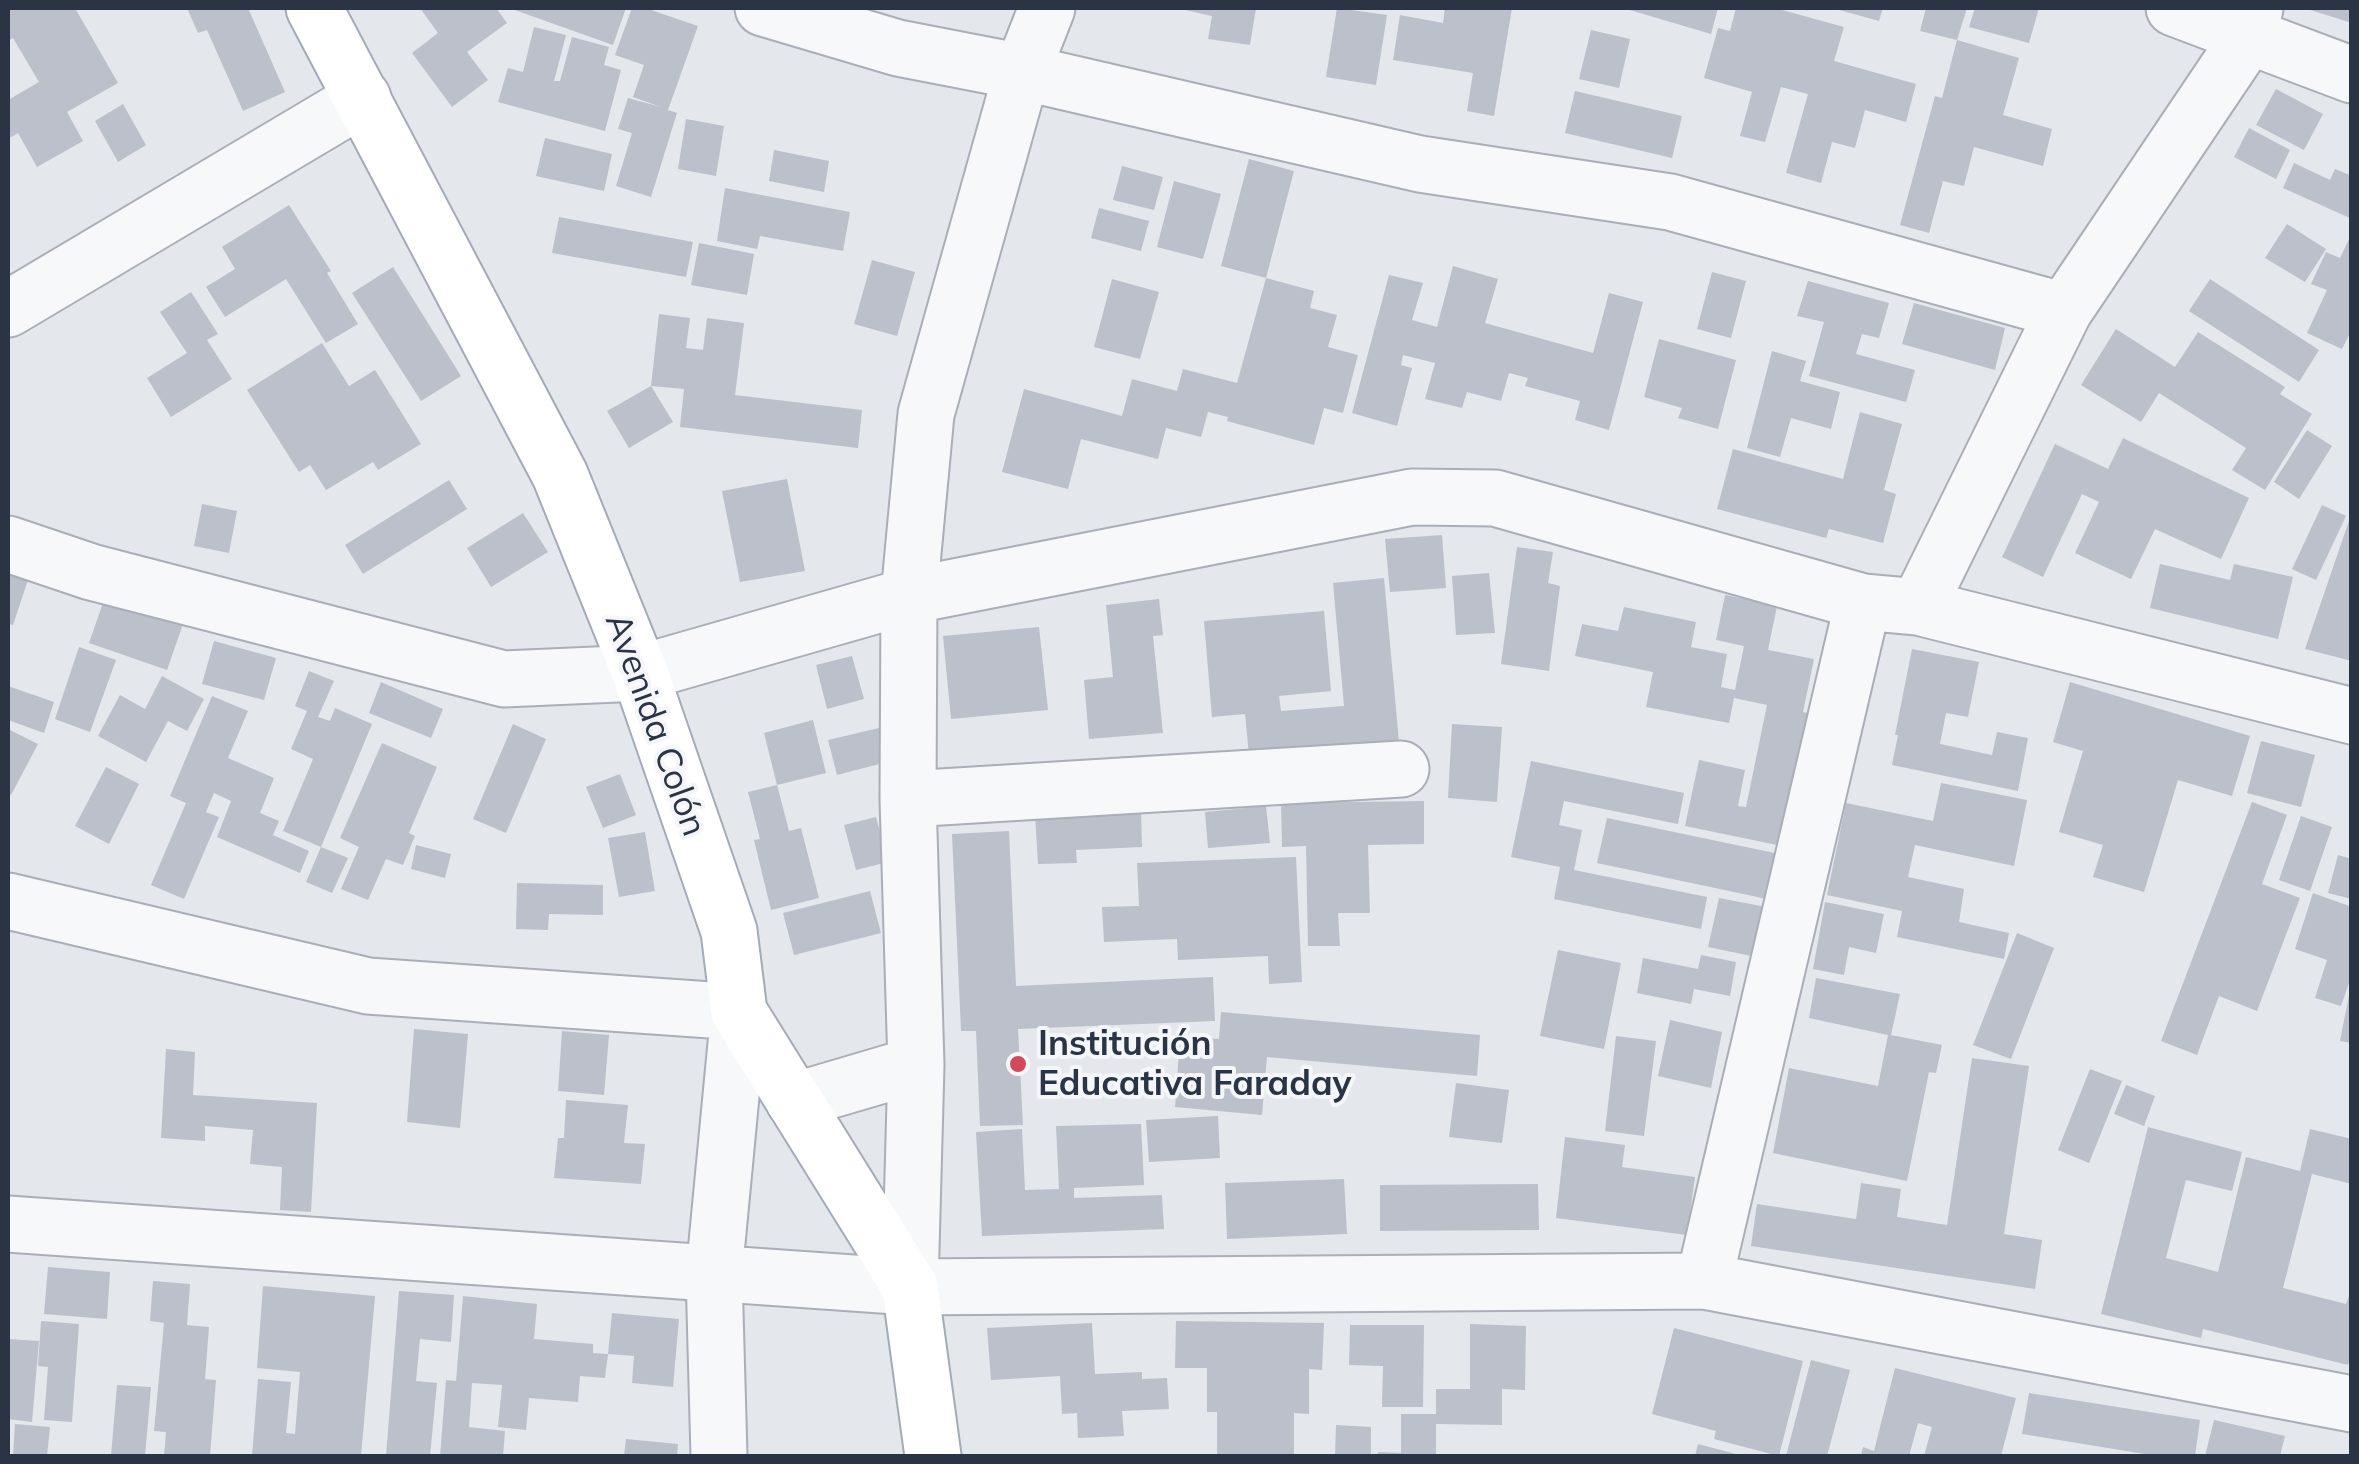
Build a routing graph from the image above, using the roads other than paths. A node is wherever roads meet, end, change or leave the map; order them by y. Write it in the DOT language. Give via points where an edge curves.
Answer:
graph roads {
  1 [pos="314,8"];
  2 [pos="763,8"];
  3 [pos="1046,8"];
  4 [pos="2174,8"];
  5 [pos="2252,22"];
  6 [pos="1022,72"];
  7 [pos="2352,75"];
  8 [pos="363,98"];
  9 [pos="8,310"];
  10 [pos="2064,311"];
  11 [pos="8,544"];
  12 [pos="909,596"];
  13 [pos="1864,602"];
  14 [pos="1918,608"];
  15 [pos="640,673"];
  16 [pos="2352,716"];
  17 [pos="1401,769"];
  18 [pos="908,798"];
  19 [pos="8,901"];
  20 [pos="739,1012"];
  21 [pos="916,1065"];
  22 [pos="794,1101"];
  23 [pos="8,1224"];
  24 [pos="714,1274"];
  25 [pos="1704,1280"];
  26 [pos="910,1287"];
  27 [pos="2352,1404"];
  28 [pos="719,1456"];
  29 [pos="933,1456"];
  1 -- 8 [label="main road, Avenida Colón"];
  2 -- 6 [label="street" via="898,48"];
  3 -- 6 [label="street"];
  4 -- 5 [label="street"];
  5 -- 7 [label="street"];
  5 -- 10 [label="street"];
  6 -- 10 [label="street" via="1420,164 1670,202"];
  6 -- 12 [label="street" via="926,414"];
  8 -- 9 [label="street"];
  8 -- 15 [label="main road, Avenida Colón" via="560,475"];
  10 -- 14 [label="street"];
  11 -- 15 [label="street" via="91,572 504,680"];
  12 -- 13 [label="street" via="1412,497 1495,498"];
  12 -- 15 [label="street"];
  12 -- 18 [label="street"];
  13 -- 14 [label="street"];
  13 -- 25 [label="street"];
  14 -- 16 [label="street"];
  15 -- 20 [label="main road, Avenida Colón" via="728,931"];
  17 -- 18 [label="street"];
  18 -- 21 [label="street"];
  19 -- 20 [label="street" via="368,986"];
  20 -- 22 [label="main road, Avenida Colón"];
  20 -- 24 [label="street"];
  21 -- 22 [label="street"];
  21 -- 26 [label="street"];
  22 -- 26 [label="main road, Avenida Colón"];
  23 -- 24 [label="street"];
  24 -- 26 [label="street"];
  24 -- 28 [label="street"];
  25 -- 26 [label="street"];
  25 -- 27 [label="street"];
  26 -- 29 [label="main road, Avenida Colón"];
}
